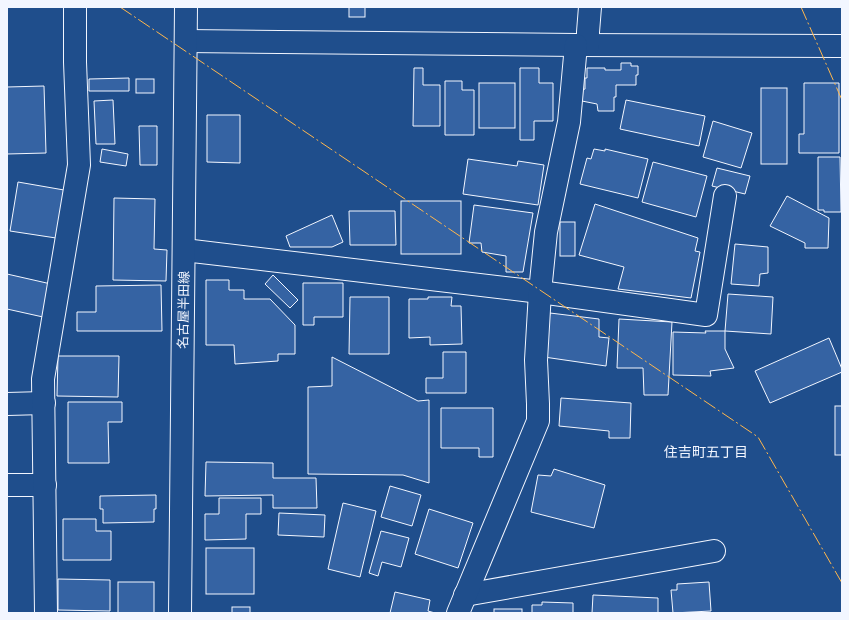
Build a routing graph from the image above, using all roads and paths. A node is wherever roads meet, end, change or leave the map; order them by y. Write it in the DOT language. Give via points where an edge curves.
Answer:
graph roads {
  1 [pos="74,7"];
  2 [pos="186,7"];
  3 [pos="590,7"];
  4 [pos="186,41"];
  5 [pos="582,45"];
  6 [pos="842,46"];
  7 [pos="725,196"];
  8 [pos="184,250"];
  9 [pos="540,292"];
  10 [pos="44,403"];
  11 [pos="7,404"];
  12 [pos="7,485"];
  13 [pos="45,485"];
  14 [pos="714,552"];
  15 [pos="461,604"];
  16 [pos="46,613"];
  17 [pos="180,613"];
  1 -- 10 [label="street" via="79,165 43,379"];
  2 -- 4 [label="street, 名古屋半田線"];
  3 -- 5 [label="street" via="588,32"];
  4 -- 5 [label="street"];
  4 -- 8 [label="street, 名古屋半田線"];
  5 -- 6 [label="street"];
  5 -- 9 [label="street" via="546,232"];
  7 -- 9 [label="street" via="706,315"];
  8 -- 9 [label="street"];
  8 -- 17 [label="street, 名古屋半田線"];
  9 -- 15 [label="street" via="536,360 538,421"];
  10 -- 11 [label="street"];
  10 -- 13 [label="street"];
  12 -- 13 [label="street"];
  13 -- 16 [label="street"];
  14 -- 15 [label="street"];
}
